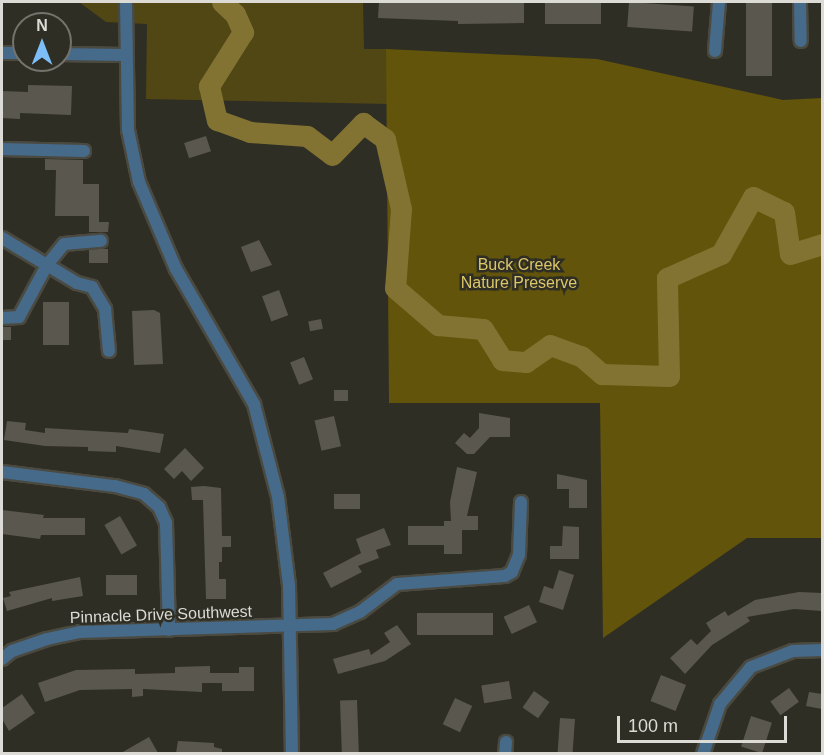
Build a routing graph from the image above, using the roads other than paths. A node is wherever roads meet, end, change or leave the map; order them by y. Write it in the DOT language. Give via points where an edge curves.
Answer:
graph roads {
  1 [pos="126,2"];
  2 [pos="719,2"];
  3 [pos="800,2"];
  4 [pos="801,41"];
  5 [pos="715,51"];
  6 [pos="72,54"];
  7 [pos="124,55"];
  8 [pos="2,149"];
  9 [pos="84,151"];
  10 [pos="2,238"];
  11 [pos="102,240"];
  12 [pos="46,265"];
  13 [pos="2,318"];
  14 [pos="109,351"];
  15 [pos="2,472"];
  16 [pos="521,502"];
  17 [pos="290,627"];
  18 [pos="169,630"];
  19 [pos="822,650"];
  20 [pos="2,660"];
  21 [pos="292,753"];
  22 [pos="703,753"];
  1 -- 7 [label="street"];
  2 -- 5 [label="street"];
  3 -- 4 [label="street"];
  6 -- 7 [label="street"];
  7 -- 17 [label="street" via="128,130 143,193 176,269 255,404 278,497"];
  8 -- 9 [label="street"];
  10 -- 12 [label="street"];
  11 -- 12 [label="street" via="69,240"];
  12 -- 13 [label="street" via="19,317"];
  12 -- 14 [label="street" via="92,287 102,299"];
  15 -- 18 [label="street" via="115,486 144,494 159,507 166,523"];
  16 -- 17 [label="street, Pinnacle Drive Southwest" via="519,555 512,572 496,578 397,584 360,612 333,624"];
  17 -- 18 [label="street, Pinnacle Drive Southwest"];
  17 -- 21 [label="street"];
  18 -- 20 [label="street, Pinnacle Drive Southwest" via="80,632 12,651"];
  19 -- 22 [label="street" via="793,651 751,667 720,704"];
}
